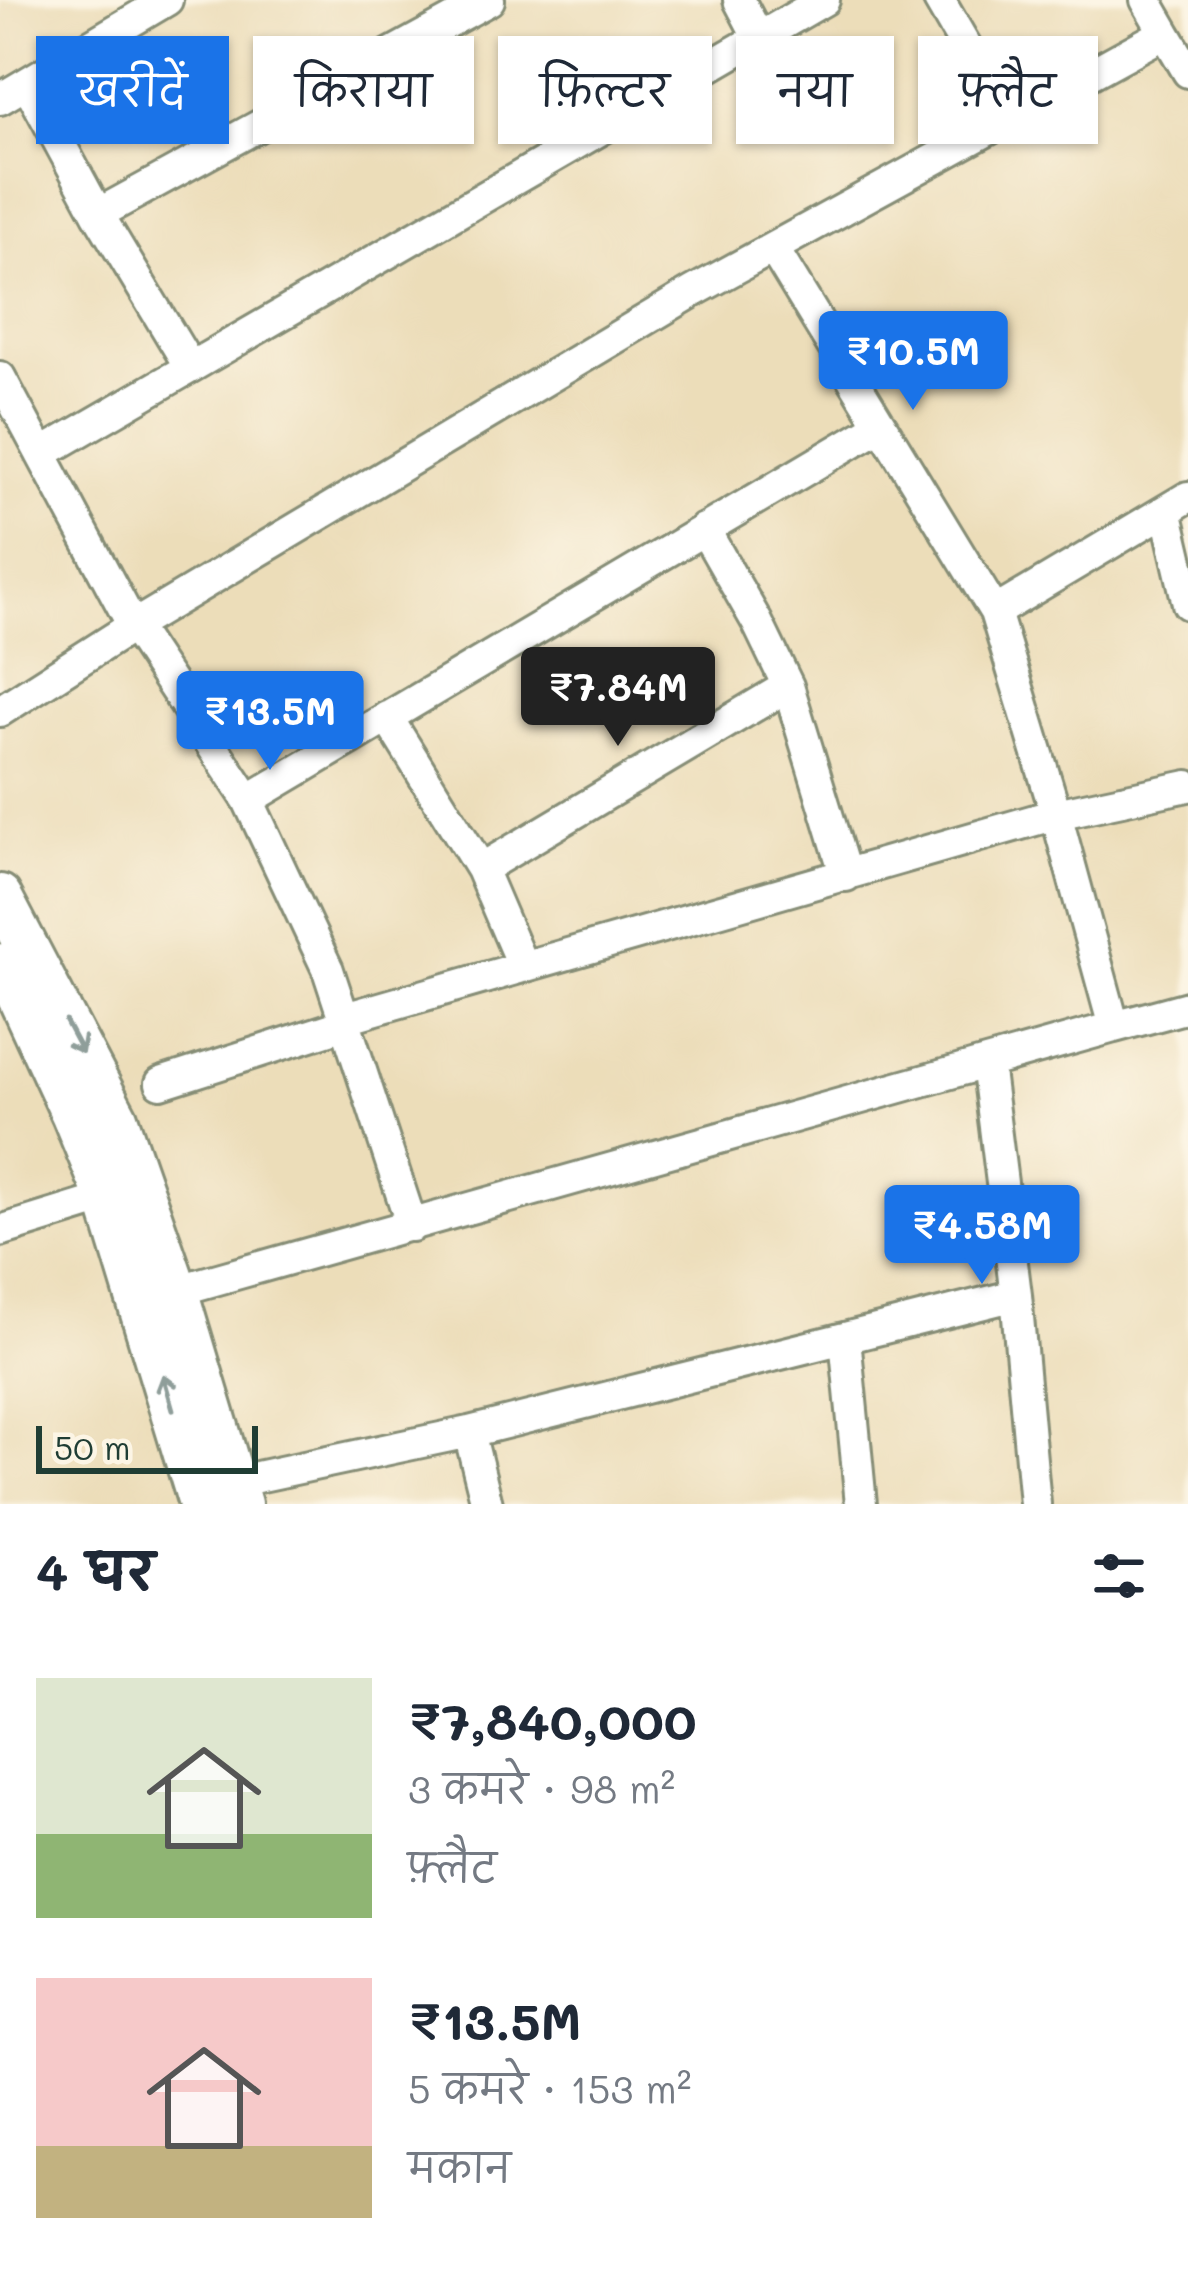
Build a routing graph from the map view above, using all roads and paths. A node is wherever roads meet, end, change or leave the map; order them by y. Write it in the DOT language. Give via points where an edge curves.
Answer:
graph roads {
  1 [pos="167,0"];
  2 [pos="489,0"];
  3 [pos="739,0"];
  4 [pos="824,0"];
  5 [pos="939,0"];
  6 [pos="1146,0"];
  7 [pos="1165,33"];
  8 [pos="758,36"];
  9 [pos="762,36"];
  10 [pos="960,36"];
  11 [pos="736,51"];
  12 [pos="1098,70"];
  13 [pos="1188,72"];
  14 [pos="13,92"];
  15 [pos="962,144"];
  16 [pos="98,214"];
  17 [pos="773,248"];
  18 [pos="190,367"];
  19 [pos="0,377"];
  20 [pos="881,424"];
  21 [pos="41,454"];
  22 [pos="1177,503"];
  23 [pos="704,529"];
  24 [pos="1188,604"];
  25 [pos="995,612"];
  26 [pos="133,626"];
  27 [pos="788,686"];
  28 [pos="0,711"];
  29 [pos="387,717"];
  30 [pos="1188,786"];
  31 [pos="248,800"];
  32 [pos="1057,814"];
  33 [pos="481,869"];
  34 [pos="846,876"];
  35 [pos="0,896"];
  36 [pos="523,967"];
  37 [pos="4,974"];
  38 [pos="1188,1007"];
  39 [pos="345,1018"];
  40 [pos="1114,1027"];
  41 [pos="987,1063"];
  42 [pos="161,1083"];
  43 [pos="106,1198"];
  44 [pos="412,1226"];
  45 [pos="0,1231"];
  46 [pos="1016,1295"];
  47 [pos="158,1296"];
  48 [pos="845,1338"];
  49 [pos="469,1432"];
  50 [pos="225,1496"];
  51 [pos="487,1504"];
  52 [pos="861,1504"];
  53 [pos="1035,1504"];
  1 -- 14 [label="street"];
  2 -- 16 [label="street"];
  3 -- 8 [label="street"];
  4 -- 9 [label="street"];
  5 -- 10 [label="street"];
  6 -- 7 [label="street"];
  7 -- 12 [label="street"];
  7 -- 13 [label="street"];
  11 -- 18 [label="street"];
  14 -- 16 [label="street"];
  15 -- 17 [label="street"];
  16 -- 18 [label="street"];
  17 -- 20 [label="street"];
  17 -- 26 [label="street"];
  18 -- 21 [label="street"];
  19 -- 21 [label="street"];
  20 -- 23 [label="street"];
  20 -- 25 [label="street"];
  21 -- 26 [label="street"];
  22 -- 24 [label="street"];
  22 -- 25 [label="street"];
  23 -- 27 [label="street"];
  23 -- 29 [label="street"];
  25 -- 32 [label="street"];
  26 -- 28 [label="street"];
  26 -- 31 [label="street"];
  27 -- 33 [label="street"];
  27 -- 34 [label="street"];
  29 -- 31 [label="street"];
  29 -- 33 [label="street"];
  30 -- 32 [label="street"];
  31 -- 39 [label="street"];
  32 -- 34 [label="street"];
  32 -- 40 [label="street"];
  33 -- 36 [label="street"];
  34 -- 36 [label="street"];
  35 -- 47 [label="street, one-way" via="116,1118"];
  36 -- 39 [label="street"];
  37 -- 43 [label="street"];
  38 -- 40 [label="street"];
  39 -- 42 [label="street"];
  39 -- 44 [label="street"];
  40 -- 41 [label="street"];
  41 -- 44 [label="street"];
  41 -- 46 [label="street"];
  43 -- 45 [label="street"];
  43 -- 47 [label="street"];
  44 -- 47 [label="street"];
  46 -- 48 [label="street"];
  46 -- 53 [label="street"];
  47 -- 50 [label="street"];
  48 -- 49 [label="street"];
  48 -- 52 [label="street"];
  49 -- 50 [label="street"];
  49 -- 51 [label="street"];
}
